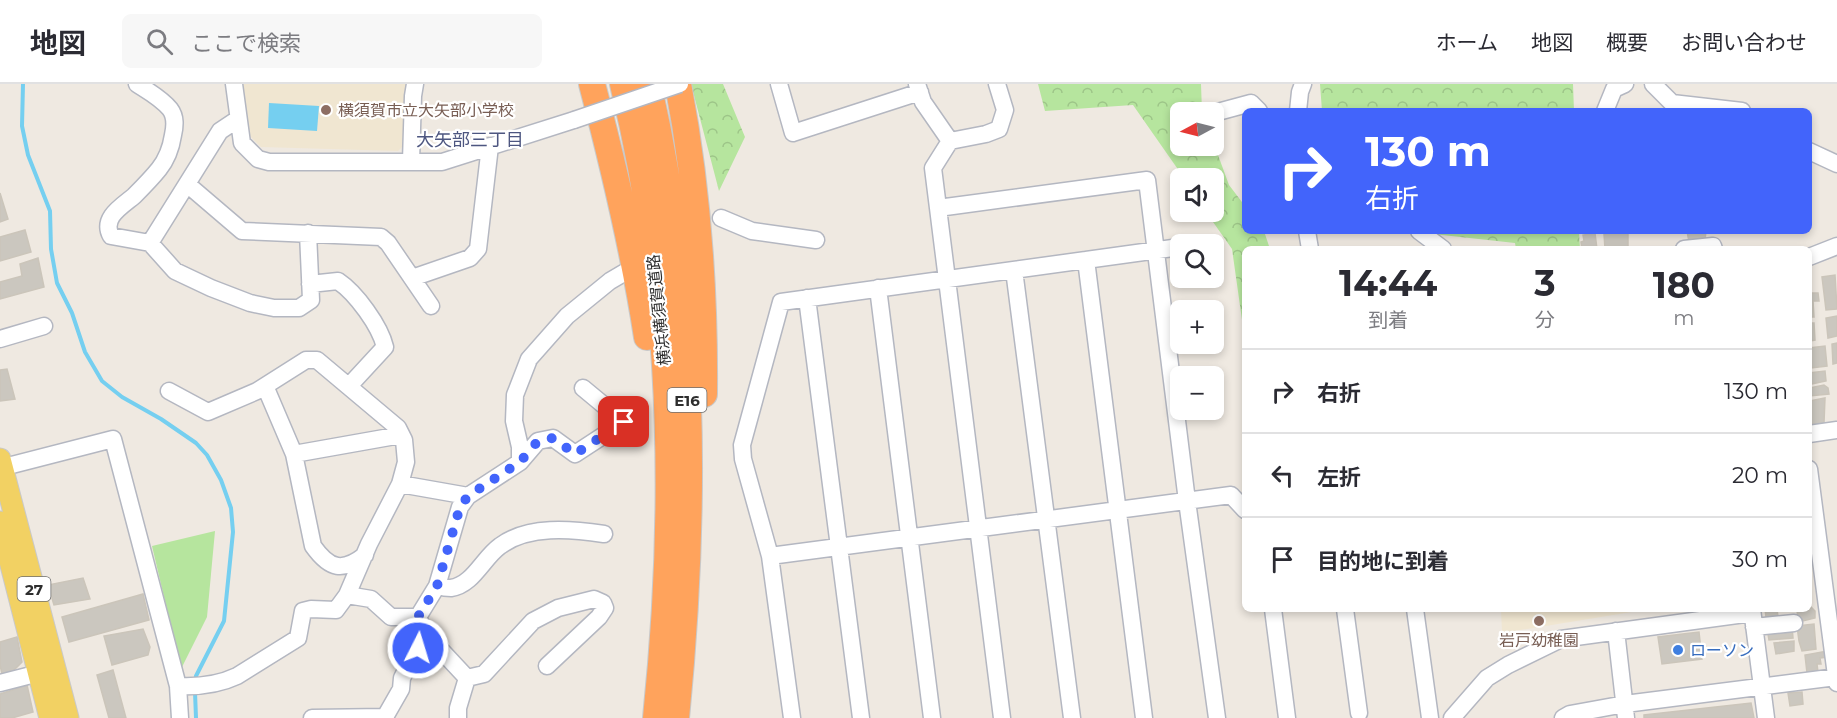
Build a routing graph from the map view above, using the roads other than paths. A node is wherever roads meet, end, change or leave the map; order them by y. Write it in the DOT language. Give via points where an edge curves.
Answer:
graph roads {
  1 [pos="137,84"];
  2 [pos="234,84"];
  3 [pos="415,84"];
  4 [pos="592,84"];
  5 [pos="623,84"];
  6 [pos="648,84"];
  7 [pos="679,84"];
  8 [pos="779,84"];
  9 [pos="996,84"];
  10 [pos="1303,84"];
  11 [pos="1625,84"];
  12 [pos="1653,84"];
  13 [pos="919,88"];
  14 [pos="1256,108"];
  15 [pos="1298,108"];
  16 [pos="1606,108"];
  17 [pos="1719,108"];
  18 [pos="1224,111"];
  19 [pos="238,119"];
  20 [pos="950,141"];
  21 [pos="490,146"];
  22 [pos="1812,152"];
  23 [pos="411,161"];
  24 [pos="1837,164"];
  25 [pos="187,184"];
  26 [pos="938,208"];
  27 [pos="721,218"];
  28 [pos="308,233"];
  29 [pos="1423,234"];
  30 [pos="816,240"];
  31 [pos="150,243"];
  32 [pos="1439,246"];
  33 [pos="1837,246"];
  34 [pos="1170,249"];
  35 [pos="1156,251"];
  36 [pos="1812,257"];
  37 [pos="1086,260"];
  38 [pos="1014,270"];
  39 [pos="627,271"];
  40 [pos="411,278"];
  41 [pos="947,279"];
  42 [pos="310,284"];
  43 [pos="878,288"];
  44 [pos="807,298"];
  45 [pos="431,306"];
  46 [pos="44,326"];
  47 [pos="0,339"];
  48 [pos="265,386"];
  49 [pos="349,386"];
  50 [pos="583,387"];
  51 [pos="169,391"];
  52 [pos="1837,430"];
  53 [pos="1812,434"];
  54 [pos="401,435"];
  55 [pos="294,454"];
  56 [pos="520,462"];
  57 [pos="1,465"];
  58 [pos="400,484"];
  59 [pos="1812,491"];
  60 [pos="468,496"];
  61 [pos="1187,501"];
  62 [pos="1242,507"];
  63 [pos="1118,510"];
  64 [pos="1047,520"];
  65 [pos="0,522"];
  66 [pos="978,529"];
  67 [pos="604,534"];
  68 [pos="909,538"];
  69 [pos="669,543"];
  70 [pos="839,547"];
  71 [pos="365,555"];
  72 [pos="770,556"];
  73 [pos="437,586"];
  74 [pos="347,595"];
  75 [pos="1273,612"];
  76 [pos="1345,612"];
  77 [pos="1415,612"];
  78 [pos="418,617"];
  79 [pos="1753,617"];
  80 [pos="1794,623"];
  81 [pos="1616,631"];
  82 [pos="425,633"];
  83 [pos="547,666"];
  84 [pos="39,673"];
  85 [pos="1837,677"];
  86 [pos="467,678"];
  87 [pos="0,683"];
  88 [pos="1837,683"];
  89 [pos="189,686"];
  90 [pos="1762,686"];
  91 [pos="1625,711"];
  92 [pos="1359,716"];
  93 [pos="50,718"];
  94 [pos="68,718"];
  95 [pos="180,718"];
  96 [pos="312,718"];
  97 [pos="458,718"];
  98 [pos="656,718"];
  99 [pos="676,718"];
  100 [pos="682,718"];
  101 [pos="792,718"];
  102 [pos="861,718"];
  103 [pos="932,718"];
  104 [pos="1002,718"];
  105 [pos="1072,718"];
  106 [pos="1144,718"];
  107 [pos="1217,718"];
  108 [pos="1287,718"];
  109 [pos="1430,718"];
  110 [pos="1452,718"];
  111 [pos="1563,718"];
  112 [pos="1766,718"];
  1 -- 31 [label="street" via="170,109 175,128 170,152 160,168 116,210 108,230 111,236"];
  2 -- 19 [label="street"];
  3 -- 23 [label="street"];
  4 -- 69 [label="highway" via="637,276 655,389"];
  5 -- 69 [label="highway, 横浜横須賀道路 / E16" via="648,209 664,339"];
  6 -- 99 [label="highway, 横浜横須賀道路 / E16" via="669,195 686,363 688,558"];
  7 -- 21 [label="street, bridge"];
  7 -- 100 [label="highway" via="697,205 704,343 697,607"];
  8 -- 13 [label="street" via="793,133"];
  9 -- 20 [label="street" via="1005,110 999,129"];
  10 -- 15 [label="street"];
  11 -- 16 [label="street" via="1614,89"];
  12 -- 17 [label="street" via="1672,102"];
  13 -- 20 [label="street" via="923,102"];
  14 -- 18 [label="street" via="1251,104"];
  19 -- 23 [label="street" via="242,143 258,159 269,162"];
  19 -- 25 [label="street" via="220,132"];
  20 -- 26 [label="street" via="933,168"];
  21 -- 23 [label="street" via="442,162"];
  21 -- 40 [label="street" via="478,249 470,258"];
  22 -- 24 [label="street"];
  25 -- 28 [label="street" via="242,231"];
  25 -- 31 [label="street"];
  26 -- 35 [label="street" via="1147,180"];
  26 -- 41 [label="street"];
  27 -- 30 [label="street" via="752,231"];
  28 -- 40 [label="street" via="381,237"];
  28 -- 42 [label="street"];
  29 -- 32 [label="street"];
  31 -- 42 [label="street" via="175,271 250,303 299,308 311,300"];
  33 -- 36 [label="street"];
  34 -- 35 [label="street"];
  35 -- 37 [label="street"];
  35 -- 61 [label="street"];
  37 -- 38 [label="street"];
  37 -- 63 [label="street"];
  38 -- 41 [label="street"];
  38 -- 64 [label="street"];
  39 -- 56 [label="street" via="567,316 529,359 515,394"];
  40 -- 45 [label="street"];
  41 -- 43 [label="street"];
  41 -- 66 [label="street"];
  42 -- 49 [label="street" via="338,281 348,288 382,334 385,347"];
  43 -- 44 [label="street"];
  43 -- 68 [label="street"];
  44 -- 70 [label="street"];
  44 -- 72 [label="street" via="781,302 742,445"];
  46 -- 47 [label="street"];
  48 -- 49 [label="street" via="306,360 317,360"];
  48 -- 51 [label="street" via="208,412"];
  48 -- 55 [label="street"];
  49 -- 54 [label="street" via="398,428"];
  50 -- 56 [label="street" via="624,422 575,454 553,438 538,441"];
  52 -- 53 [label="street"];
  54 -- 55 [label="street"];
  54 -- 58 [label="street" via="406,462"];
  55 -- 71 [label="street" via="313,546 330,564 341,567 352,565"];
  56 -- 60 [label="street"];
  57 -- 89 [label="street" via="113,439"];
  57 -- 94 [label="main road, 27"];
  58 -- 60 [label="street"];
  58 -- 71 [label="street"];
  59 -- 85 [label="street"];
  60 -- 73 [label="street" via="460,507"];
  61 -- 62 [label="street" via="1231,495"];
  61 -- 63 [label="street"];
  61 -- 107 [label="street"];
  63 -- 64 [label="street"];
  63 -- 106 [label="street"];
  64 -- 66 [label="street"];
  64 -- 105 [label="street"];
  65 -- 84 [label="main road, 27"];
  66 -- 68 [label="street"];
  66 -- 104 [label="street"];
  67 -- 73 [label="street" via="532,531 500,546 466,583 451,588"];
  68 -- 70 [label="street"];
  68 -- 103 [label="street"];
  69 -- 98 [label="highway, 横浜横須賀道路 / E16"];
  70 -- 72 [label="street"];
  70 -- 102 [label="street"];
  71 -- 74 [label="street"];
  72 -- 101 [label="street"];
  73 -- 78 [label="street"];
  74 -- 78 [label="street" via="370,599 391,617"];
  74 -- 89 [label="street" via="336,609 303,611 298,638 227,681"];
  75 -- 108 [label="street"];
  76 -- 92 [label="street"];
  77 -- 109 [label="street"];
  78 -- 82 [label="street"];
  79 -- 80 [label="street"];
  79 -- 81 [label="street"];
  79 -- 90 [label="street"];
  81 -- 91 [label="street"];
  81 -- 110 [label="street" via="1561,639 1508,664 1487,678"];
  82 -- 86 [label="street"];
  82 -- 96 [label="street" via="385,717"];
  83 -- 86 [label="street" via="598,617 605,608 603,603 594,599 558,608 533,621 484,674"];
  84 -- 87 [label="street"];
  84 -- 93 [label="main road, 27"];
  85 -- 88 [label="street"];
  85 -- 90 [label="street"];
  86 -- 97 [label="street"];
  89 -- 95 [label="street"];
  90 -- 91 [label="street"];
  90 -- 112 [label="street"];
  91 -- 111 [label="street" via="1570,714"];
}
